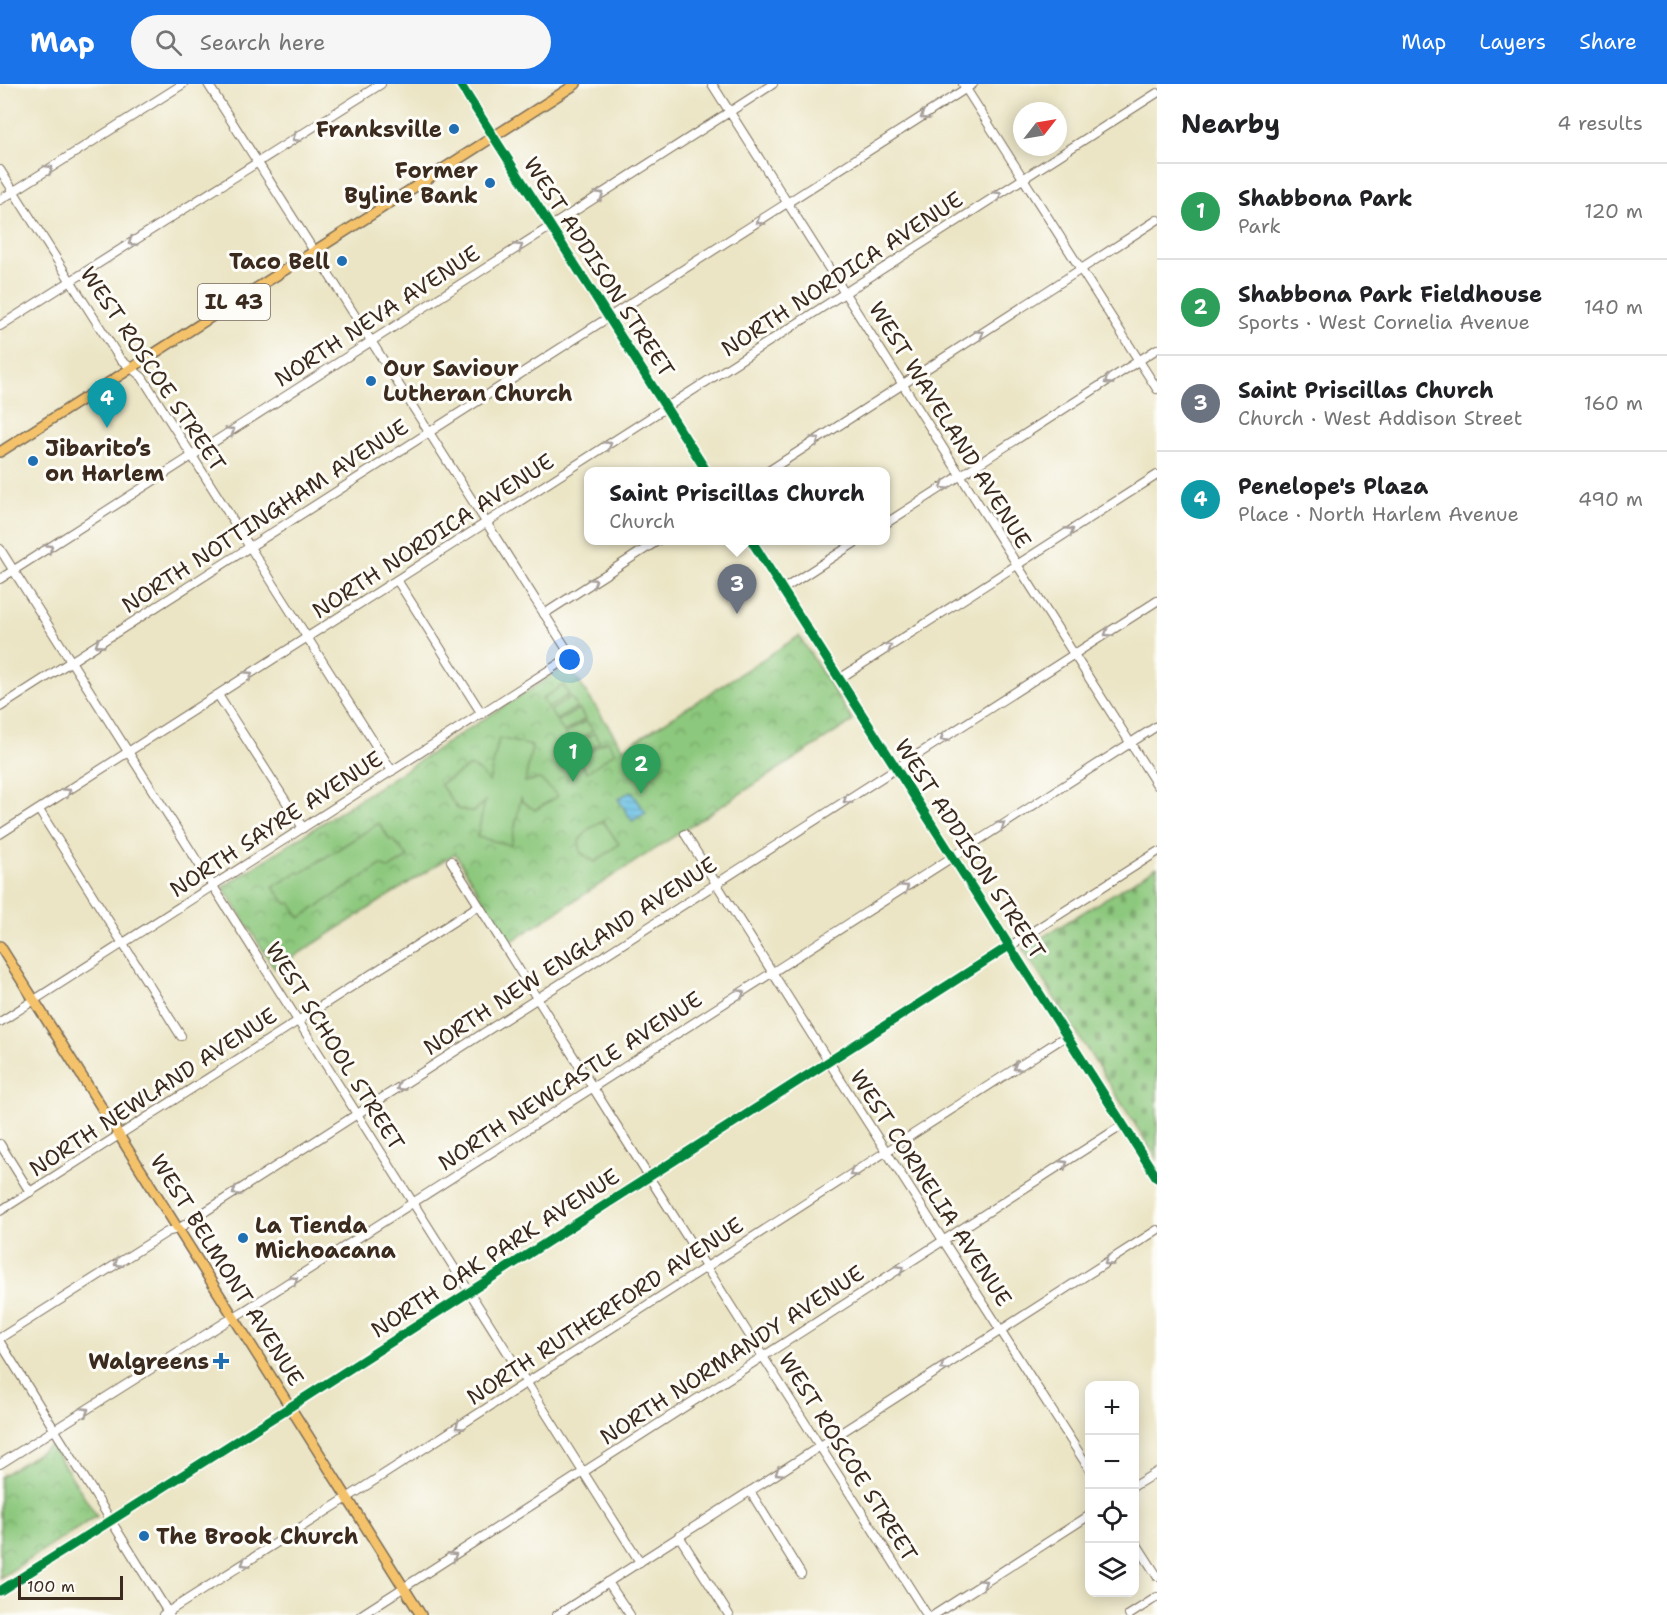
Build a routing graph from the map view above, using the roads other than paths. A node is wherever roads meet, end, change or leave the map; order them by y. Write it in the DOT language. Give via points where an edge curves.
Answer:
graph roads {
  1 [pos="183,84"];
  2 [pos="208,84"];
  3 [pos="381,84"];
  4 [pos="460,84"];
  5 [pos="576,84"];
  6 [pos="712,84"];
  7 [pos="773,84"];
  8 [pos="967,86"];
  9 [pos="1157,93"];
  10 [pos="729,112"];
  11 [pos="493,137"];
  12 [pos="258,162"];
  13 [pos="0,170"];
  14 [pos="1023,179"];
  15 [pos="14,192"];
  16 [pos="0,200"];
  17 [pos="787,203"];
  18 [pos="1157,220"];
  19 [pos="550,227"];
  20 [pos="314,251"];
  21 [pos="1081,269"];
  22 [pos="71,281"];
  23 [pos="845,293"];
  24 [pos="609,318"];
  25 [pos="0,326"];
  26 [pos="372,341"];
  27 [pos="1157,349"];
  28 [pos="1139,361"];
  29 [pos="132,368"];
  30 [pos="902,384"];
  31 [pos="1157,389"];
  32 [pos="666,408"];
  33 [pos="429,432"];
  34 [pos="0,452"];
  35 [pos="192,456"];
  36 [pos="704,467"];
  37 [pos="773,467"];
  38 [pos="961,475"];
  39 [pos="1157,475"];
  40 [pos="890,521"];
  41 [pos="487,523"];
  42 [pos="651,545"];
  43 [pos="754,545"];
  44 [pos="851,545"];
  45 [pos="250,547"];
  46 [pos="0,549"];
  47 [pos="1017,564"];
  48 [pos="14,571"];
  49 [pos="0,579"];
  50 [pos="397,580"];
  51 [pos="782,590"];
  52 [pos="1157,601"];
  53 [pos="544,614"];
  54 [pos="308,637"];
  55 [pos="1074,654"];
  56 [pos="71,662"];
  57 [pos="838,679"];
  58 [pos="218,694"];
  59 [pos="0,707"];
  60 [pos="482,714"];
  61 [pos="1157,726"];
  62 [pos="1131,743"];
  63 [pos="128,752"];
  64 [pos="896,769"];
  65 [pos="392,771"];
  66 [pos="1157,785"];
  67 [pos="39,810"];
  68 [pos="303,828"];
  69 [pos="0,834"];
  70 [pos="685,834"];
  71 [pos="1157,852"];
  72 [pos="952,857"];
  73 [pos="451,861"];
  74 [pos="717,884"];
  75 [pos="212,886"];
  76 [pos="478,906"];
  77 [pos="123,943"];
  78 [pos="0,946"];
  79 [pos="1009,946"];
  80 [pos="772,972"];
  81 [pos="537,999"];
  82 [pos="34,1000"];
  83 [pos="297,1021"];
  84 [pos="0,1022"];
  85 [pos="181,1036"];
  86 [pos="1066,1036"];
  87 [pos="829,1062"];
  88 [pos="592,1088"];
  89 [pos="356,1114"];
  90 [pos="1123,1125"];
  91 [pos="118,1134"];
  92 [pos="0,1144"];
  93 [pos="886,1152"];
  94 [pos="649,1177"];
  95 [pos="1157,1178"];
  96 [pos="30,1192"];
  97 [pos="412,1203"];
  98 [pos="0,1211"];
  99 [pos="178,1229"];
  100 [pos="1157,1230"];
  101 [pos="943,1241"];
  102 [pos="706,1268"];
  103 [pos="469,1292"];
  104 [pos="233,1317"];
  105 [pos="1000,1331"];
  106 [pos="0,1340"];
  107 [pos="763,1357"];
  108 [pos="526,1383"];
  109 [pos="290,1407"];
  110 [pos="54,1430"];
  111 [pos="820,1446"];
  112 [pos="0,1464"];
  113 [pos="1085,1464"];
  114 [pos="583,1472"];
  115 [pos="1157,1472"];
  116 [pos="1139,1483"];
  117 [pos="750,1491"];
  118 [pos="347,1498"];
  119 [pos="1085,1518"];
  120 [pos="110,1521"];
  121 [pos="679,1536"];
  122 [pos="1136,1543"];
  123 [pos="640,1562"];
  124 [pos="801,1574"];
  125 [pos="1157,1576"];
  126 [pos="609,1582"];
  127 [pos="404,1588"];
  128 [pos="0,1590"];
  129 [pos="1157,1597"];
  130 [pos="167,1614"];
  131 [pos="361,1615"];
  132 [pos="421,1615"];
  133 [pos="556,1615"];
  134 [pos="630,1615"];
  135 [pos="729,1615"];
  136 [pos="927,1615"];
  137 [pos="934,1615"];
  138 [pos="1129,1615"];
  15 -- 1 [label="street, one-way"];
  2 -- 12 [label="street"];
  3 -- 12 [label="street, one-way"];
  4 -- 11 [label="street, WEST ADDISON STREET"];
  5 -- 11 [label="main road, IL 43"];
  6 -- 10 [label="street, WEST WAVELAND AVENUE"];
  7 -- 10 [label="street, NORTH NEVA AVENUE"];
  8 -- 14 [label="street"];
  8 -- 17 [label="street, NORTH NOTTINGHAM AVENUE, one-way"];
  9 -- 14 [label="street, NORTH NORDICA AVENUE"];
  10 -- 17 [label="street, WEST WAVELAND AVENUE"];
  19 -- 10 [label="street, NORTH NEVA AVENUE, one-way"];
  11 -- 19 [label="street, WEST ADDISON STREET"];
  11 -- 20 [label="main road, IL 43"];
  12 -- 20 [label="street"];
  12 -- 22 [label="street, one-way"];
  13 -- 15 [label="street, WEST ROSCOE STREET"];
  14 -- 21 [label="street"];
  23 -- 14 [label="street, NORTH NORDICA AVENUE, one-way"];
  15 -- 16 [label="street"];
  15 -- 22 [label="street, WEST ROSCOE STREET"];
  17 -- 23 [label="street, WEST WAVELAND AVENUE"];
  17 -- 24 [label="street, NORTH NOTTINGHAM AVENUE, one-way"];
  18 -- 21 [label="street"];
  19 -- 24 [label="street, WEST ADDISON STREET"];
  26 -- 19 [label="street, NORTH NEVA AVENUE, one-way"];
  20 -- 26 [label="street"];
  20 -- 29 [label="main road, IL 43"];
  21 -- 28 [label="street"];
  30 -- 21 [label="street, one-way"];
  22 -- 25 [label="street"];
  22 -- 29 [label="street, WEST ROSCOE STREET" via="120,359"];
  23 -- 30 [label="street, WEST WAVELAND AVENUE"];
  23 -- 32 [label="street, NORTH NORDICA AVENUE"];
  24 -- 32 [label="street, WEST ADDISON STREET"];
  24 -- 33 [label="street, NORTH NOTTINGHAM AVENUE"];
  26 -- 33 [label="street"];
  35 -- 26 [label="street, NORTH NEVA AVENUE, one-way"];
  27 -- 28 [label="street"];
  28 -- 31 [label="street"];
  28 -- 38 [label="street, one-way"];
  29 -- 34 [label="main road, IL 43"];
  29 -- 35 [label="street, WEST ROSCOE STREET" via="142,377"];
  37 -- 30 [label="street, one-way"];
  30 -- 38 [label="street, WEST WAVELAND AVENUE"];
  32 -- 36 [label="street, WEST ADDISON STREET"];
  41 -- 32 [label="street, NORTH NORDICA AVENUE, one-way"];
  33 -- 41 [label="street"];
  33 -- 45 [label="street, NORTH NOTTINGHAM AVENUE"];
  35 -- 45 [label="street, WEST ROSCOE STREET"];
  48 -- 35 [label="street, NORTH NEVA AVENUE, one-way"];
  38 -- 40 [label="street, one-way"];
  38 -- 47 [label="street, WEST WAVELAND AVENUE"];
  47 -- 39 [label="street, one-way"];
  41 -- 50 [label="street, NORTH NORDICA AVENUE"];
  41 -- 53 [label="street"];
  53 -- 42 [label="street, one-way"];
  43 -- 51 [label="street, WEST ADDISON STREET"];
  44 -- 51 [label="street"];
  45 -- 54 [label="street, WEST ROSCOE STREET"];
  45 -- 56 [label="street, NORTH NOTTINGHAM AVENUE, one-way"];
  46 -- 48 [label="street, WEST SCHOOL STREET"];
  47 -- 55 [label="street, WEST WAVELAND AVENUE"];
  57 -- 47 [label="street, one-way"];
  48 -- 49 [label="street, NORTH NEVA AVENUE"];
  48 -- 56 [label="street, WEST SCHOOL STREET"];
  50 -- 54 [label="street, NORTH NORDICA AVENUE"];
  50 -- 60 [label="street"];
  51 -- 57 [label="street, WEST ADDISON STREET"];
  52 -- 55 [label="street, NORTH NEW ENGLAND AVENUE, one-way"];
  53 -- 60 [label="street, NORTH SAYRE AVENUE" via="571,656"];
  58 -- 54 [label="street, NORTH NORDICA AVENUE, one-way"];
  54 -- 65 [label="street, WEST ROSCOE STREET"];
  55 -- 62 [label="street, WEST WAVELAND AVENUE"];
  55 -- 64 [label="street, NORTH NEW ENGLAND AVENUE, one-way"];
  56 -- 59 [label="street, NORTH NOTTINGHAM AVENUE"];
  56 -- 63 [label="street, WEST SCHOOL STREET"];
  57 -- 64 [label="street, WEST ADDISON STREET"];
  58 -- 63 [label="street, NORTH NORDICA AVENUE"];
  58 -- 68 [label="street"];
  60 -- 65 [label="street, NORTH SAYRE AVENUE"];
  61 -- 62 [label="street, NORTH NEWCASTLE AVENUE"];
  62 -- 66 [label="street, WEST WAVELAND AVENUE"];
  72 -- 62 [label="street, NORTH NEWCASTLE AVENUE, one-way"];
  67 -- 63 [label="street, NORTH NORDICA AVENUE, one-way"];
  63 -- 75 [label="street, WEST SCHOOL STREET"];
  64 -- 72 [label="street, WEST ADDISON STREET"];
  64 -- 74 [label="street, NORTH NEW ENGLAND AVENUE, one-way"];
  65 -- 68 [label="street, NORTH SAYRE AVENUE"];
  67 -- 69 [label="street, NORTH NORDICA AVENUE"];
  67 -- 77 [label="street"];
  68 -- 75 [label="street, NORTH SAYRE AVENUE"];
  70 -- 74 [label="street, WEST CORNELIA AVENUE"];
  71 -- 79 [label="street, NORTH OAK PARK AVENUE"];
  72 -- 79 [label="street, WEST ADDISON STREET"];
  80 -- 72 [label="street, NORTH NEWCASTLE AVENUE, one-way"];
  73 -- 76 [label="street, WEST ROSCOE STREET"];
  74 -- 80 [label="street, WEST CORNELIA AVENUE"];
  74 -- 81 [label="street, NORTH NEW ENGLAND AVENUE"];
  75 -- 77 [label="street, NORTH SAYRE AVENUE"];
  75 -- 83 [label="street, WEST SCHOOL STREET"];
  76 -- 81 [label="street, WEST ROSCOE STREET"];
  76 -- 83 [label="street, NORTH NEWLAND AVENUE"];
  77 -- 82 [label="street, NORTH SAYRE AVENUE"];
  77 -- 85 [label="street"];
  78 -- 82 [label="main road, WEST BELMONT AVENUE"];
  79 -- 86 [label="street, WEST ADDISON STREET"];
  79 -- 87 [label="street, NORTH OAK PARK AVENUE"];
  80 -- 87 [label="street, WEST CORNELIA AVENUE"];
  88 -- 80 [label="street, NORTH NEWCASTLE AVENUE, one-way"];
  81 -- 88 [label="street, WEST ROSCOE STREET"];
  81 -- 89 [label="street, NORTH NEW ENGLAND AVENUE, one-way"];
  82 -- 84 [label="street, NORTH SAYRE AVENUE"];
  82 -- 91 [label="main road, WEST BELMONT AVENUE"];
  83 -- 89 [label="street, WEST SCHOOL STREET"];
  83 -- 91 [label="street, NORTH NEWLAND AVENUE"];
  86 -- 90 [label="street, WEST ADDISON STREET"];
  86 -- 93 [label="street, NORTH RUTHERFORD AVENUE, one-way"];
  87 -- 93 [label="street, WEST CORNELIA AVENUE"];
  87 -- 94 [label="street, NORTH OAK PARK AVENUE"];
  88 -- 94 [label="street, WEST ROSCOE STREET"];
  88 -- 97 [label="street, NORTH NEWCASTLE AVENUE"];
  89 -- 97 [label="street, WEST SCHOOL STREET"];
  89 -- 99 [label="street, NORTH NEW ENGLAND AVENUE, one-way"];
  90 -- 95 [label="street, WEST ADDISON STREET"];
  101 -- 90 [label="street, NORTH NORMANDY AVENUE, one-way"];
  91 -- 96 [label="street, NORTH NEWLAND AVENUE"];
  91 -- 99 [label="main road, WEST BELMONT AVENUE"];
  92 -- 96 [label="street"];
  93 -- 101 [label="street, WEST CORNELIA AVENUE"];
  93 -- 102 [label="street, NORTH RUTHERFORD AVENUE, one-way"];
  94 -- 102 [label="street, WEST ROSCOE STREET"];
  94 -- 103 [label="street, NORTH OAK PARK AVENUE"];
  96 -- 98 [label="street, NORTH NEWLAND AVENUE"];
  97 -- 103 [label="street, WEST SCHOOL STREET"];
  104 -- 97 [label="street, NORTH NEWCASTLE AVENUE, one-way"];
  99 -- 104 [label="main road, WEST BELMONT AVENUE"];
  99 -- 106 [label="street, NORTH NEW ENGLAND AVENUE, one-way" via="167,1232"];
  100 -- 105 [label="street, one-way"];
  101 -- 105 [label="street, WEST CORNELIA AVENUE"];
  107 -- 101 [label="street, NORTH NORMANDY AVENUE, one-way"];
  102 -- 107 [label="street, WEST ROSCOE STREET"];
  102 -- 108 [label="street, NORTH RUTHERFORD AVENUE"];
  103 -- 108 [label="street, WEST SCHOOL STREET"];
  103 -- 109 [label="street, NORTH OAK PARK AVENUE"];
  104 -- 109 [label="main road, WEST BELMONT AVENUE"];
  110 -- 104 [label="street, NORTH NEWCASTLE AVENUE, one-way"];
  105 -- 111 [label="street, one-way"];
  105 -- 113 [label="street, WEST CORNELIA AVENUE"];
  106 -- 110 [label="street"];
  107 -- 111 [label="street, WEST ROSCOE STREET"];
  107 -- 114 [label="street, NORTH NORMANDY AVENUE"];
  108 -- 114 [label="street, WEST SCHOOL STREET"];
  108 -- 118 [label="street, NORTH RUTHERFORD AVENUE, one-way"];
  109 -- 118 [label="main road, WEST BELMONT AVENUE"];
  109 -- 120 [label="street, NORTH OAK PARK AVENUE"];
  110 -- 112 [label="street, NORTH NEWCASTLE AVENUE"];
  110 -- 120 [label="street"];
  111 -- 117 [label="street, one-way"];
  111 -- 136 [label="street, WEST ROSCOE STREET"];
  114 -- 123 [label="street, WEST SCHOOL STREET"];
  127 -- 114 [label="street, NORTH NORMANDY AVENUE, one-way"];
  115 -- 116 [label="street"];
  117 -- 121 [label="street"];
  117 -- 124 [label="street"];
  118 -- 127 [label="main road, WEST BELMONT AVENUE"];
  118 -- 130 [label="street, NORTH RUTHERFORD AVENUE, one-way"];
  137 -- 119 [label="street, one-way"];
  120 -- 128 [label="street, NORTH OAK PARK AVENUE"];
  120 -- 130 [label="street"];
  121 -- 123 [label="street"];
  121 -- 135 [label="street"];
  122 -- 125 [label="street"];
  123 -- 126 [label="street"];
  126 -- 133 [label="street"];
  126 -- 134 [label="street"];
  127 -- 131 [label="street, NORTH NORMANDY AVENUE"];
  127 -- 132 [label="main road, WEST BELMONT AVENUE"];
  129 -- 138 [label="street"];
}
